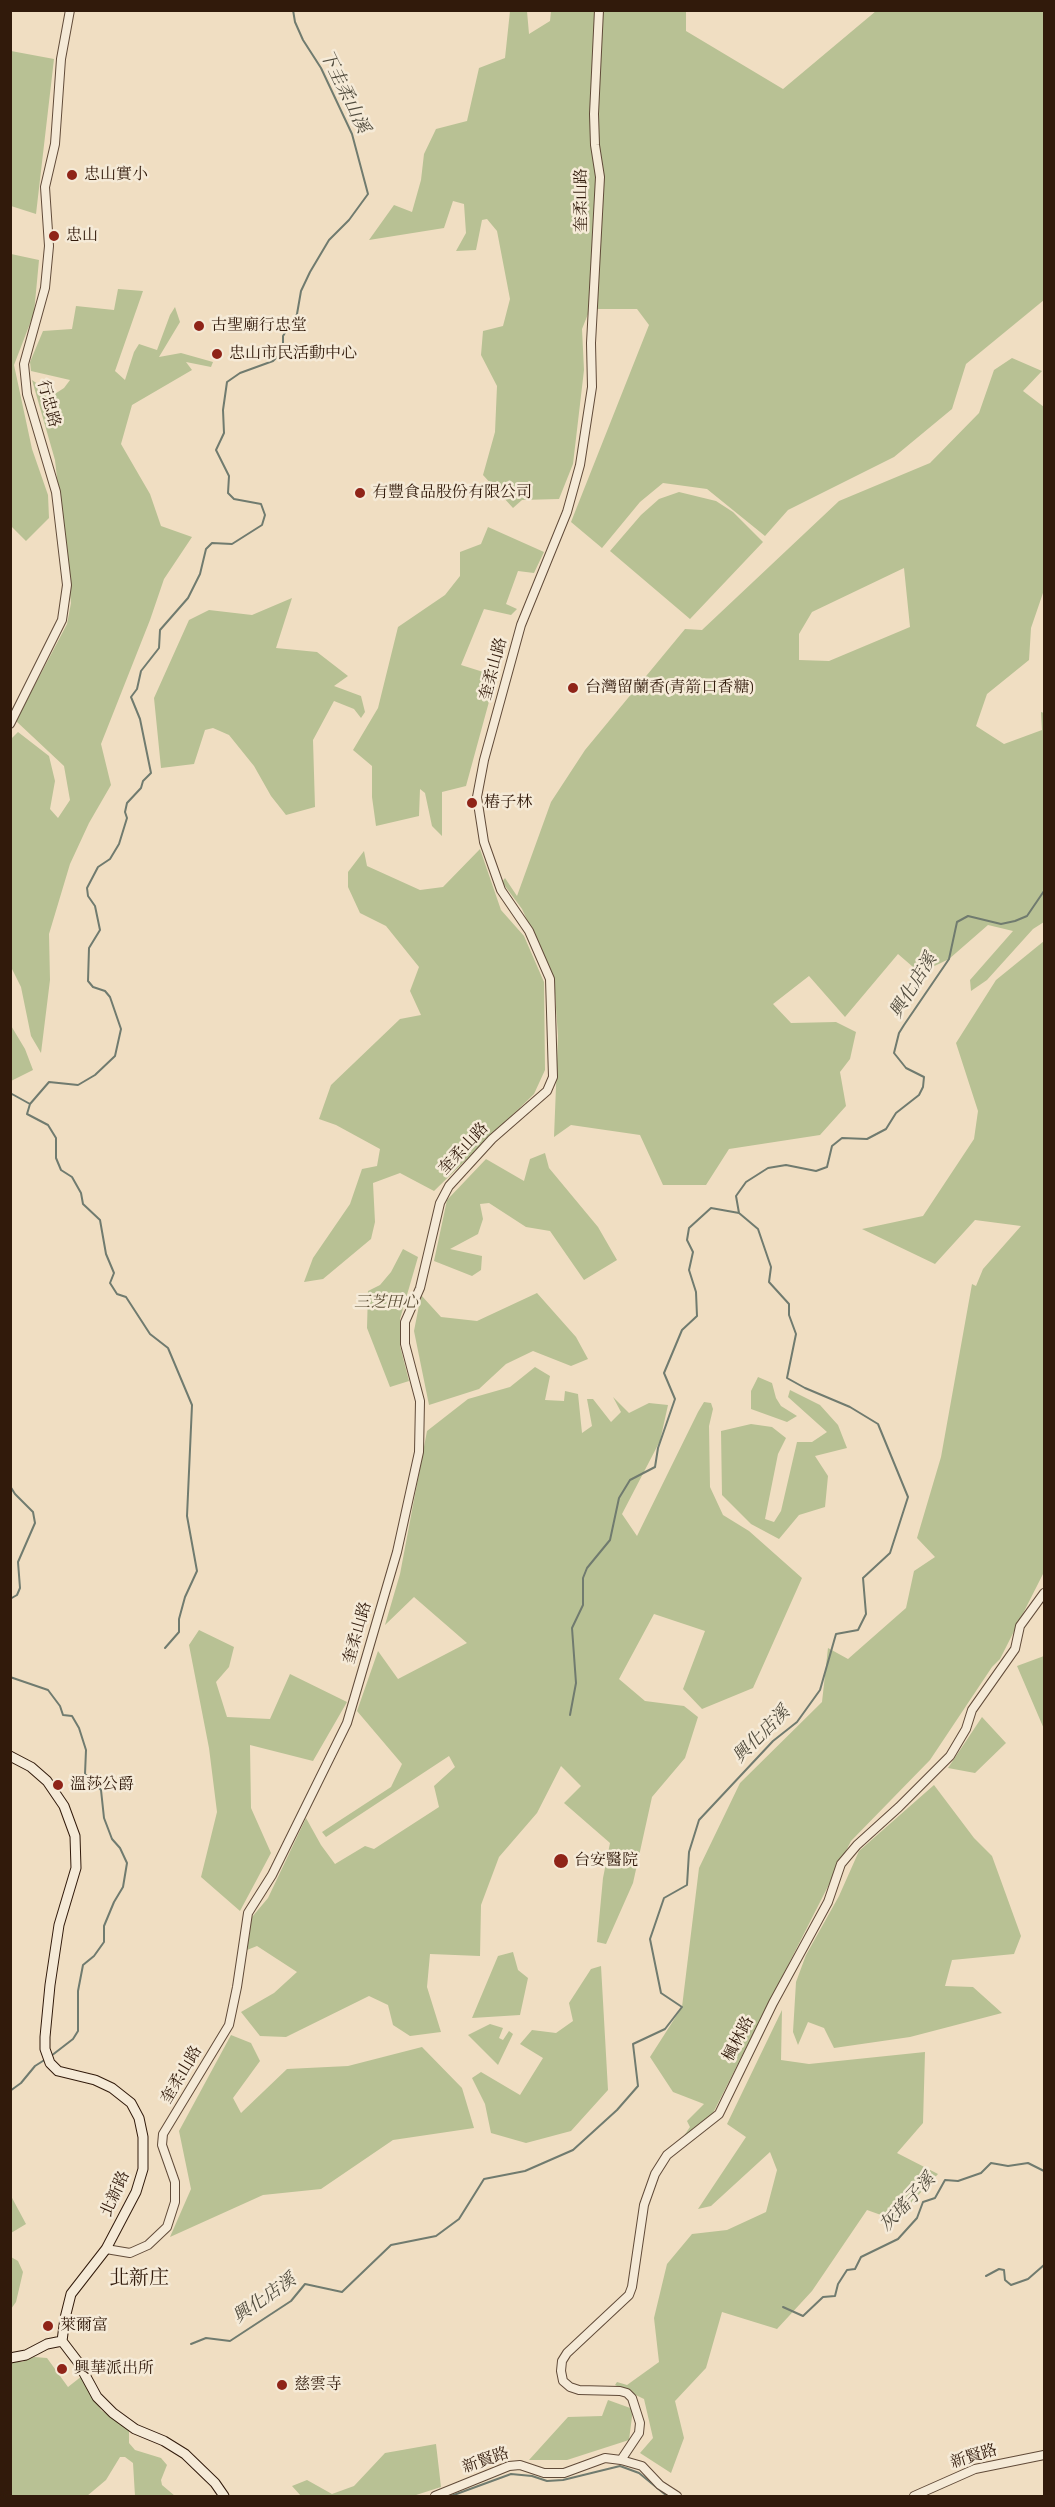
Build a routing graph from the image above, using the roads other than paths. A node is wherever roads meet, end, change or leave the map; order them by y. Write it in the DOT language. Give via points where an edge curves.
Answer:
graph roads {
  1 [pos="70,10"];
  2 [pos="599,10"];
  3 [pos="10,724"];
  4 [pos="1044,1593"];
  5 [pos="10,1756"];
  6 [pos="106,2249"];
  7 [pos="62,2341"];
  8 [pos="10,2358"];
  9 [pos="1044,2455"];
  10 [pos="621,2460"];
  11 [pos="224,2496"];
  12 [pos="435,2496"];
  13 [pos="677,2496"];
  14 [pos="914,2496"];
  1 -- 3 [label="street, 行忠路" via="61,59 55,144 45,187 49,246 45,288 24,364 27,394 56,492 66,585 62,620"];
  2 -- 6 [label="street, 奎柔山路" via="594,114 600,177 592,387 580,465 521,625 477,797 484,842 501,890 529,931 550,979 553,1077 547,1091 492,1139 449,1186 440,1203 420,1288 405,1322 405,1344 420,1401 419,1452 397,1552 347,1723 272,1875 248,1913 230,2025 163,2134 162,2145 175,2182 175,2202 167,2227 148,2245 130,2253"];
  4 -- 10 [label="street, 楓林路" via="1020,1626 1015,1649 972,1710 950,1756 841,1864 828,1902 719,2114 667,2155 655,2174 644,2205 628,2295 562,2361 561,2372 570,2387 620,2391 632,2398 639,2433"];
  5 -- 6 [label="main road, 北新路" via="47,1781 64,1806 75,1836 76,1868 55,1948 45,2049 58,2071 96,2080 131,2103 143,2137 143,2169 136,2193"];
  6 -- 7 [label="main road, 北新路" via="71,2294"];
  7 -- 8 [label="main road"];
  7 -- 11 [label="main road" via="97,2397 113,2413 135,2429 185,2454"];
  9 -- 14 [label="street, 新賢路" via="975,2469"];
  10 -- 12 [label="street, 新賢路" via="604,2458 564,2473 509,2466"];
  10 -- 13 [label="street, 新賢路" via="642,2466"];
}
